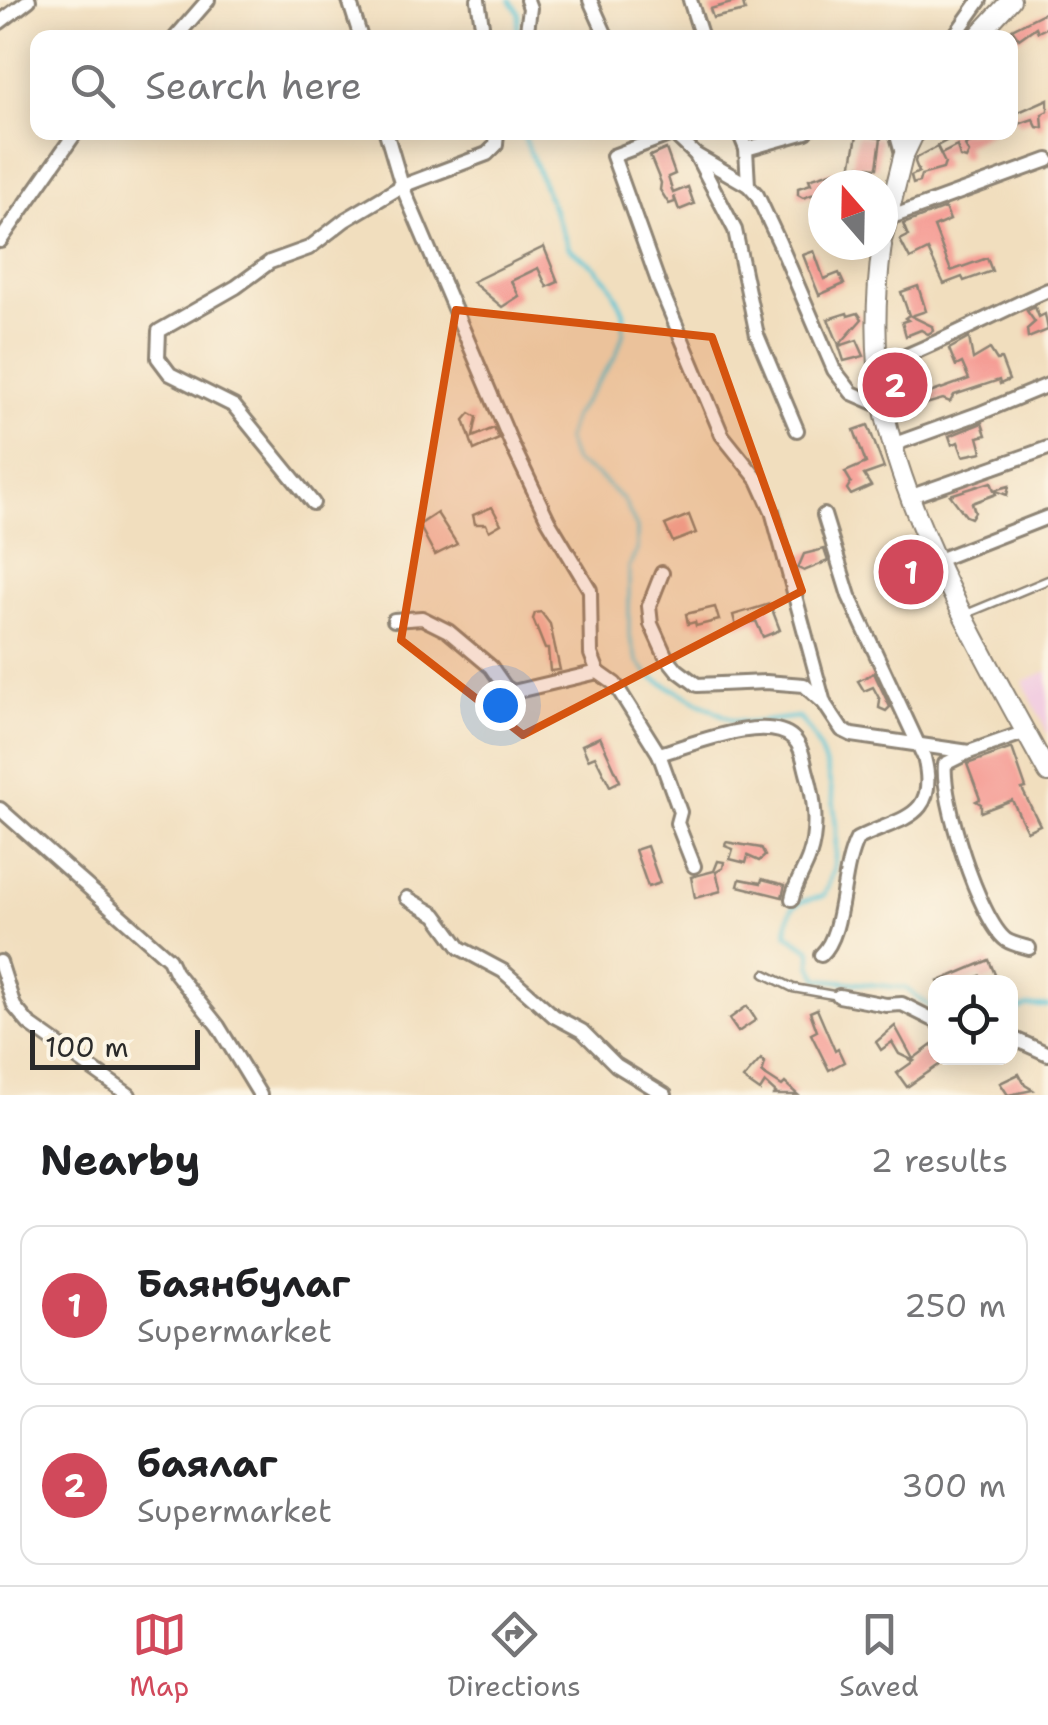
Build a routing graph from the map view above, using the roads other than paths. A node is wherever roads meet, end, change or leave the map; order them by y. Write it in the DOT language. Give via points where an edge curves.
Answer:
graph roads {
  1 [pos="29,0"];
  2 [pos="208,0"];
  3 [pos="349,0"];
  4 [pos="478,0"];
  5 [pos="527,0"];
  6 [pos="590,0"];
  7 [pos="690,0"];
  8 [pos="980,0"];
  9 [pos="1011,0"];
  10 [pos="0,22"];
  11 [pos="183,30"];
  12 [pos="358,30"];
  13 [pos="483,30"];
  14 [pos="527,30"];
  15 [pos="603,30"];
  16 [pos="699,30"];
  17 [pos="959,30"];
  18 [pos="983,30"];
  19 [pos="70,140"];
  20 [pos="388,140"];
  21 [pos="496,140"];
  22 [pos="654,140"];
  23 [pos="680,140"];
  24 [pos="742,140"];
  25 [pos="778,140"];
  26 [pos="898,140"];
  27 [pos="911,140"];
  28 [pos="746,149"];
  29 [pos="696,156"];
  30 [pos="903,157"];
  31 [pos="1048,160"];
  32 [pos="898,176"];
  33 [pos="748,185"];
  34 [pos="402,186"];
  35 [pos="898,222"];
  36 [pos="0,241"];
  37 [pos="880,260"];
  38 [pos="1048,290"];
  39 [pos="878,367"];
  40 [pos="1048,384"];
  41 [pos="884,408"];
  42 [pos="797,430"];
  43 [pos="895,444"];
  44 [pos="1048,448"];
  45 [pos="912,496"];
  46 [pos="313,504"];
  47 [pos="824,515"];
  48 [pos="1048,517"];
  49 [pos="938,560"];
  50 [pos="662,573"];
  51 [pos="1048,580"];
  52 [pos="964,615"];
  53 [pos="394,620"];
  54 [pos="598,672"];
  55 [pos="824,703"];
  56 [pos="1026,732"];
  57 [pos="917,743"];
  58 [pos="969,752"];
  59 [pos="659,754"];
  60 [pos="1048,772"];
  61 [pos="0,809"];
  62 [pos="694,866"];
  63 [pos="407,898"];
  64 [pos="792,900"];
  65 [pos="1028,948"];
  66 [pos="820,955"];
  67 [pos="0,962"];
  68 [pos="766,974"];
  69 [pos="839,996"];
  70 [pos="928,1017"];
  71 [pos="1018,1041"];
  72 [pos="1048,1054"];
  73 [pos="129,1095"];
  74 [pos="260,1095"];
  75 [pos="666,1095"];
  1 -- 10 [label="street"];
  2 -- 11 [label="street"];
  3 -- 12 [label="street"];
  4 -- 13 [label="street"];
  5 -- 14 [label="street"];
  6 -- 15 [label="street"];
  7 -- 16 [label="street"];
  8 -- 17 [label="street"];
  9 -- 18 [label="street"];
  19 -- 36 [label="street"];
  20 -- 34 [label="street"];
  21 -- 34 [label="street" via="487,154"];
  22 -- 55 [label="street" via="612,156 722,435 758,480 772,511"];
  23 -- 29 [label="street"];
  24 -- 28 [label="street"];
  25 -- 28 [label="street"];
  26 -- 30 [label="street"];
  27 -- 30 [label="street"];
  28 -- 33 [label="street"];
  29 -- 33 [label="street"];
  29 -- 42 [label="street" via="735,230 757,336"];
  30 -- 32 [label="street"];
  31 -- 35 [label="street"];
  33 -- 41 [label="street" via="834,370 852,394"];
  34 -- 46 [label="street" via="310,248 270,262 160,330 158,358 170,374 234,406"];
  34 -- 54 [label="street" via="513,447 590,590 591,654"];
  37 -- 39 [label="street"];
  38 -- 39 [label="street"];
  39 -- 41 [label="street"];
  40 -- 43 [label="street"];
  41 -- 43 [label="street"];
  43 -- 45 [label="street"];
  44 -- 45 [label="street"];
  45 -- 49 [label="street"];
  47 -- 57 [label="street" via="849,596"];
  48 -- 49 [label="street"];
  49 -- 52 [label="street"];
  50 -- 55 [label="street" via="648,606 676,670 696,685 804,686"];
  51 -- 52 [label="lane"];
  52 -- 56 [label="street"];
  53 -- 54 [label="street" via="422,618 448,631 513,692"];
  54 -- 59 [label="street" via="615,684"];
  55 -- 57 [label="street" via="852,735"];
  56 -- 58 [label="street"];
  56 -- 60 [label="street"];
  57 -- 58 [label="street"];
  57 -- 66 [label="street" via="929,777 926,799 897,824 857,839 837,926"];
  58 -- 65 [label="street" via="945,764 950,813 990,916 1005,939"];
  59 -- 62 [label="street"];
  59 -- 64 [label="street" via="726,734 765,730 792,737 816,799 810,856"];
  61 -- 74 [label="street" via="169,959"];
  63 -- 75 [label="street" via="436,915 460,948 503,971 616,1065"];
  67 -- 73 [label="street" via="14,1006 29,1024"];
  68 -- 69 [label="lane" via="793,988"];
  69 -- 70 [label="street" via="902,1004"];
  71 -- 72 [label="street"];
}
